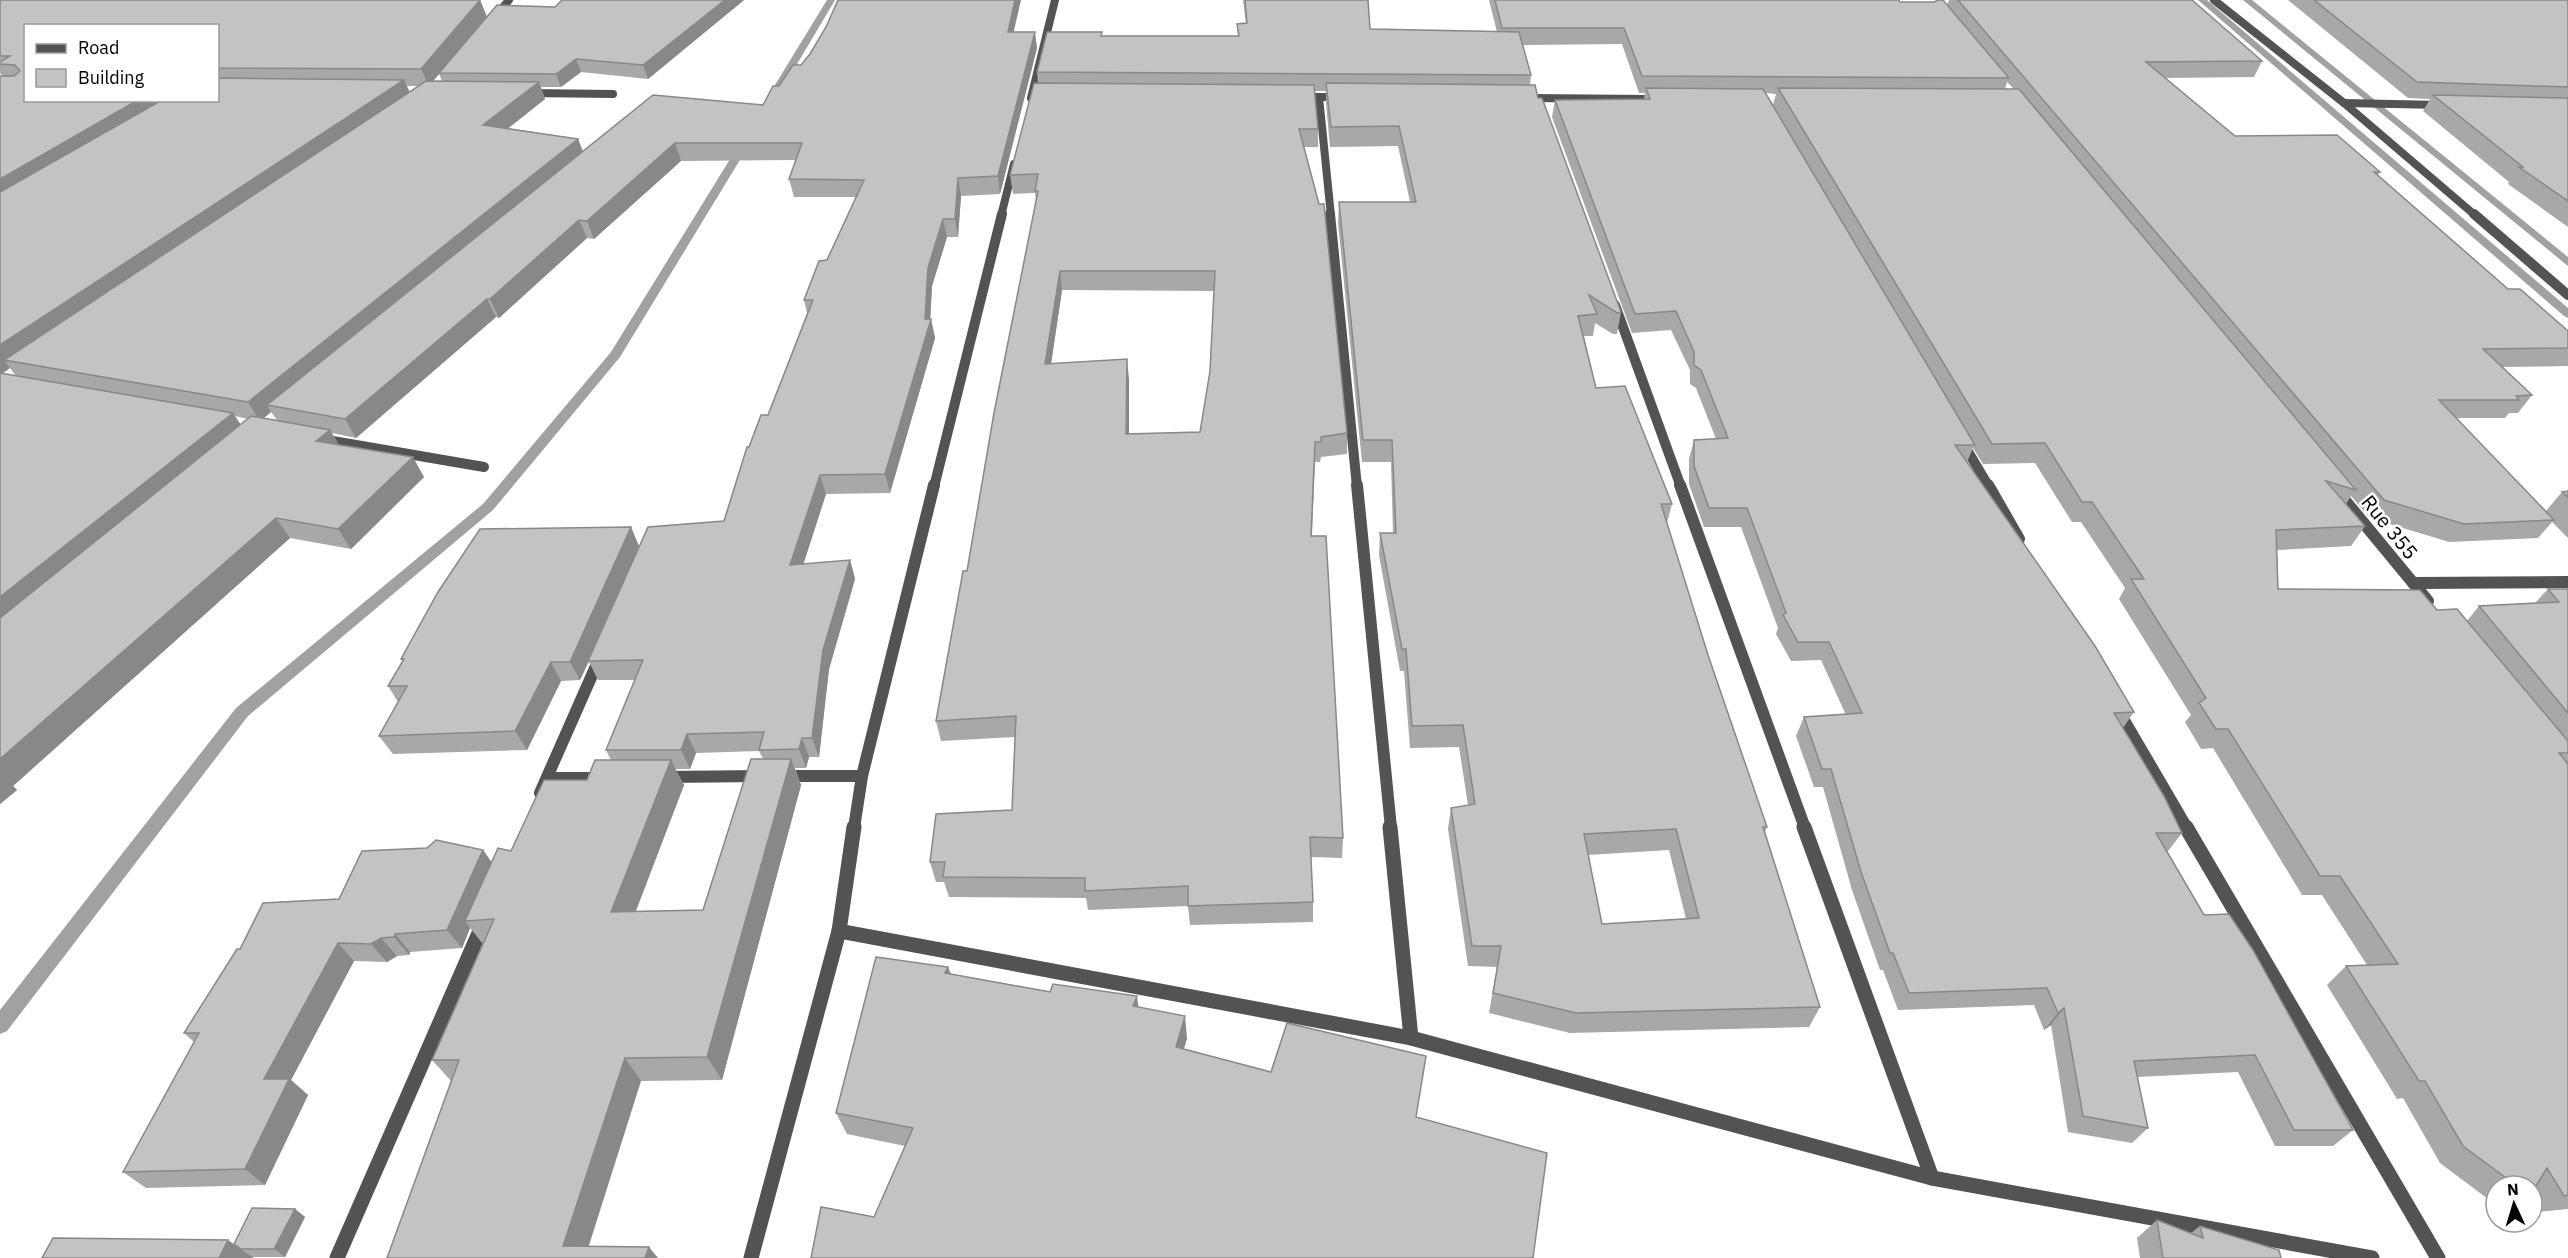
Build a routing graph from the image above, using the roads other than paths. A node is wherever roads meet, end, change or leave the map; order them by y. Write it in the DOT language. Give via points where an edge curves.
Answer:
graph roads {
  1 [pos="509,0"];
  2 [pos="1055,0"];
  3 [pos="2214,0"];
  4 [pos="488,25"];
  5 [pos="523,93"];
  6 [pos="613,94"];
  7 [pos="1295,97"];
  8 [pos="1319,97"];
  9 [pos="1354,97"];
  10 [pos="1516,98"];
  11 [pos="1035,99"];
  12 [pos="1657,99"];
  13 [pos="2344,103"];
  14 [pos="2450,105"];
  15 [pos="1017,153"];
  16 [pos="1609,290"];
  17 [pos="2568,295"];
  18 [pos="1956,431"];
  19 [pos="309,436"];
  20 [pos="484,467"];
  21 [pos="2331,483"];
  22 [pos="2028,555"];
  23 [pos="2568,582"];
  24 [pos="2413,583"];
  25 [pos="2435,610"];
  26 [pos="607,641"];
  27 [pos="2113,700"];
  28 [pos="861,776"];
  29 [pos="617,777"];
  30 [pos="652,777"];
  31 [pos="547,778"];
  32 [pos="532,811"];
  33 [pos="489,909"];
  34 [pos="839,930"];
  35 [pos="1411,1038"];
  36 [pos="1932,1178"];
  37 [pos="337,1258"];
  38 [pos="751,1258"];
  39 [pos="2372,1258"];
  40 [pos="2438,1258"];
  1 -- 4 [label="street"];
  2 -- 11 [label="street"];
  3 -- 13 [label="street"];
  5 -- 6 [label="street"];
  7 -- 8 [label="street"];
  8 -- 9 [label="street"];
  8 -- 35 [label="street"];
  10 -- 12 [label="street" via="1541,104"];
  13 -- 14 [label="street"];
  13 -- 17 [label="street"];
  15 -- 28 [label="street"];
  16 -- 36 [label="street"];
  18 -- 22 [label="street"];
  19 -- 20 [label="street"];
  21 -- 24 [label="street, Rue 355"];
  23 -- 24 [label="street"];
  24 -- 25 [label="street, Rue 355"];
  26 -- 31 [label="street"];
  27 -- 40 [label="street"];
  28 -- 30 [label="street"];
  28 -- 34 [label="street"];
  29 -- 31 [label="street"];
  31 -- 32 [label="street"];
  33 -- 37 [label="street"];
  34 -- 35 [label="street"];
  34 -- 38 [label="street"];
  35 -- 36 [label="street"];
  36 -- 39 [label="street"];
}
